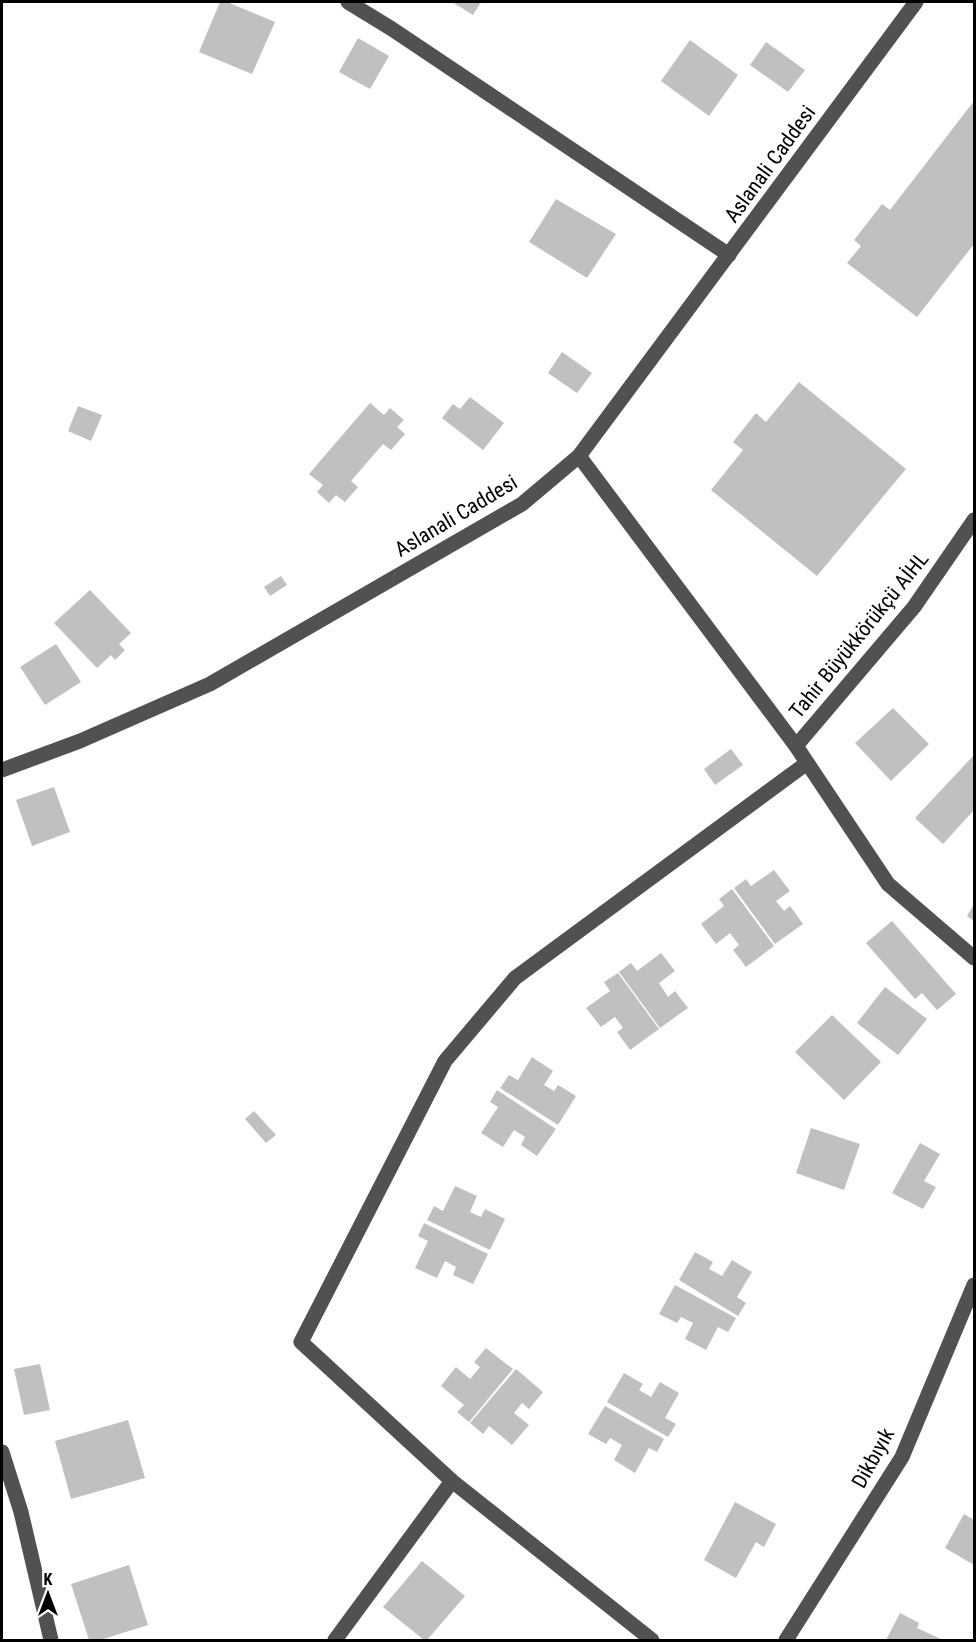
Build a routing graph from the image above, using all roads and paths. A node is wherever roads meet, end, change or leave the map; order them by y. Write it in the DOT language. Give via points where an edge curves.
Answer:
graph roads {
  1 [pos="348,2"];
  2 [pos="916,2"];
  3 [pos="729,255"];
  4 [pos="579,456"];
  5 [pos="975,520"];
  6 [pos="796,746"];
  7 [pos="807,763"];
  8 [pos="2,770"];
  9 [pos="975,958"];
  10 [pos="975,1285"];
  11 [pos="2,1452"];
  12 [pos="452,1481"];
  13 [pos="51,1641"];
  14 [pos="334,1641"];
  15 [pos="652,1641"];
  16 [pos="786,1641"];
  1 -- 3 [label="street"];
  2 -- 3 [label="street, Aslanali Caddesi"];
  3 -- 4 [label="street, Aslanali Caddesi"];
  4 -- 6 [label="street"];
  4 -- 8 [label="street, Aslanali Caddesi" via="522,504 210,684 80,741"];
  5 -- 6 [label="street, Tahir Büyükkörükçü AİHL" via="914,607"];
  6 -- 7 [label="street"];
  7 -- 9 [label="street" via="888,884"];
  7 -- 12 [label="street" via="515,978 445,1061 302,1342"];
  10 -- 16 [label="street, Dikbıyık" via="902,1458"];
  11 -- 13 [label="street" via="21,1512"];
  12 -- 14 [label="street"];
  12 -- 15 [label="street"];
}
